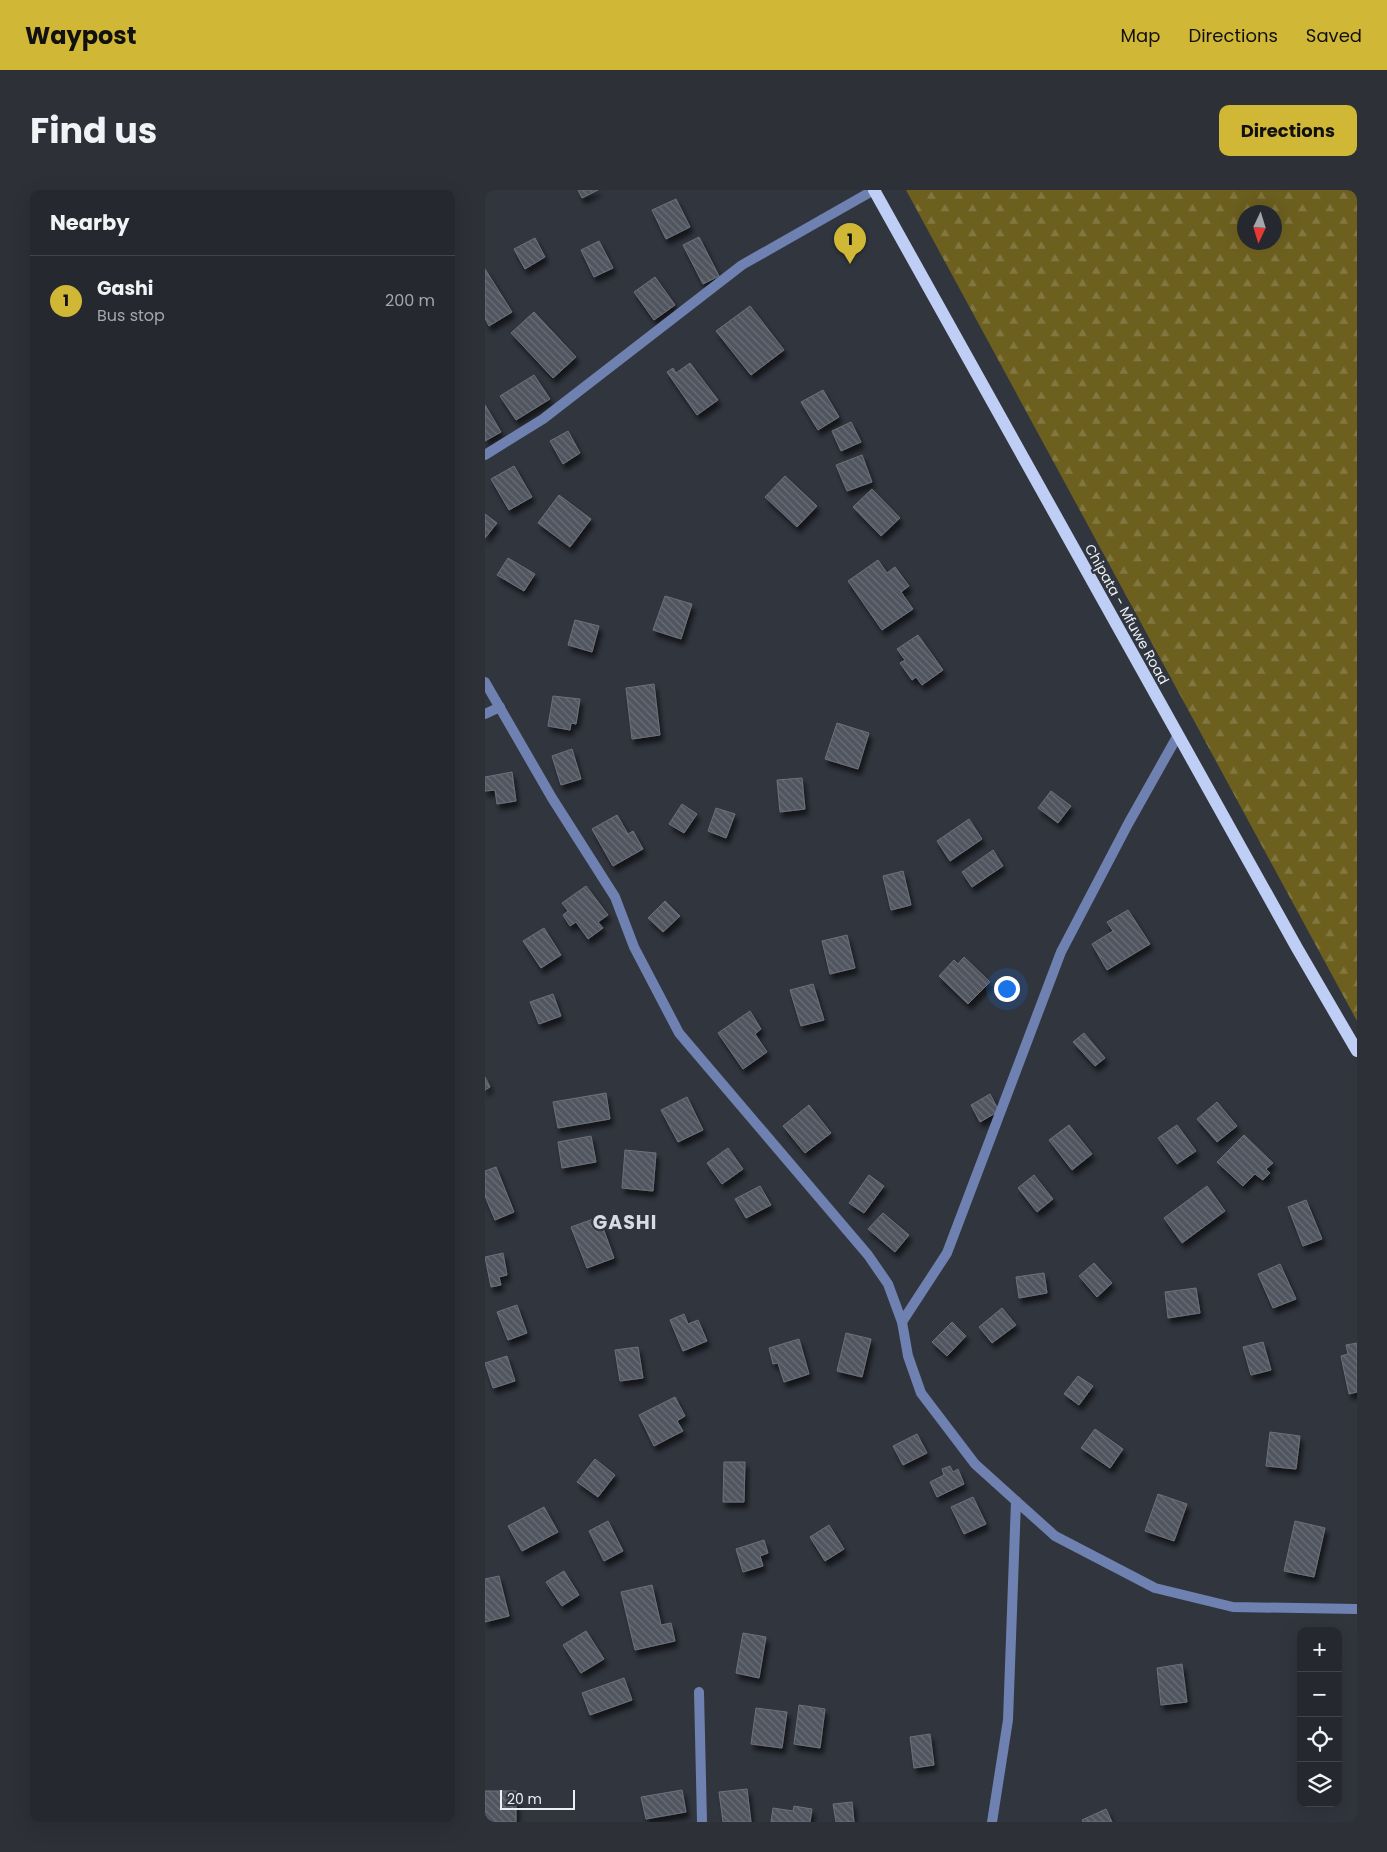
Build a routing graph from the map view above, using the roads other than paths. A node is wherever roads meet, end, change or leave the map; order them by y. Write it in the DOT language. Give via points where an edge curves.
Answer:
graph roads {
  1 [pos="874,190"];
  2 [pos="485,455"];
  3 [pos="485,682"];
  4 [pos="500,708"];
  5 [pos="485,714"];
  6 [pos="1178,735"];
  7 [pos="1357,1051"];
  8 [pos="902,1322"];
  9 [pos="1016,1501"];
  10 [pos="1357,1609"];
  11 [pos="699,1692"];
  12 [pos="702,1822"];
  13 [pos="992,1822"];
  1 -- 2 [label="street" via="742,265 543,419"];
  1 -- 6 [label="main road, Chipata - Mfuwe Road"];
  3 -- 4 [label="street"];
  4 -- 5 [label="street"];
  4 -- 8 [label="street" via="615,897 634,947 679,1033 868,1255 888,1284"];
  6 -- 7 [label="main road, Chipata - Mfuwe Road"];
  6 -- 8 [label="street" via="1061,952 947,1253"];
  8 -- 9 [label="street" via="908,1356 921,1393 975,1464"];
  9 -- 10 [label="street" via="1055,1536 1155,1588 1233,1607"];
  9 -- 13 [label="street" via="1008,1720"];
  11 -- 12 [label="street"];
}
